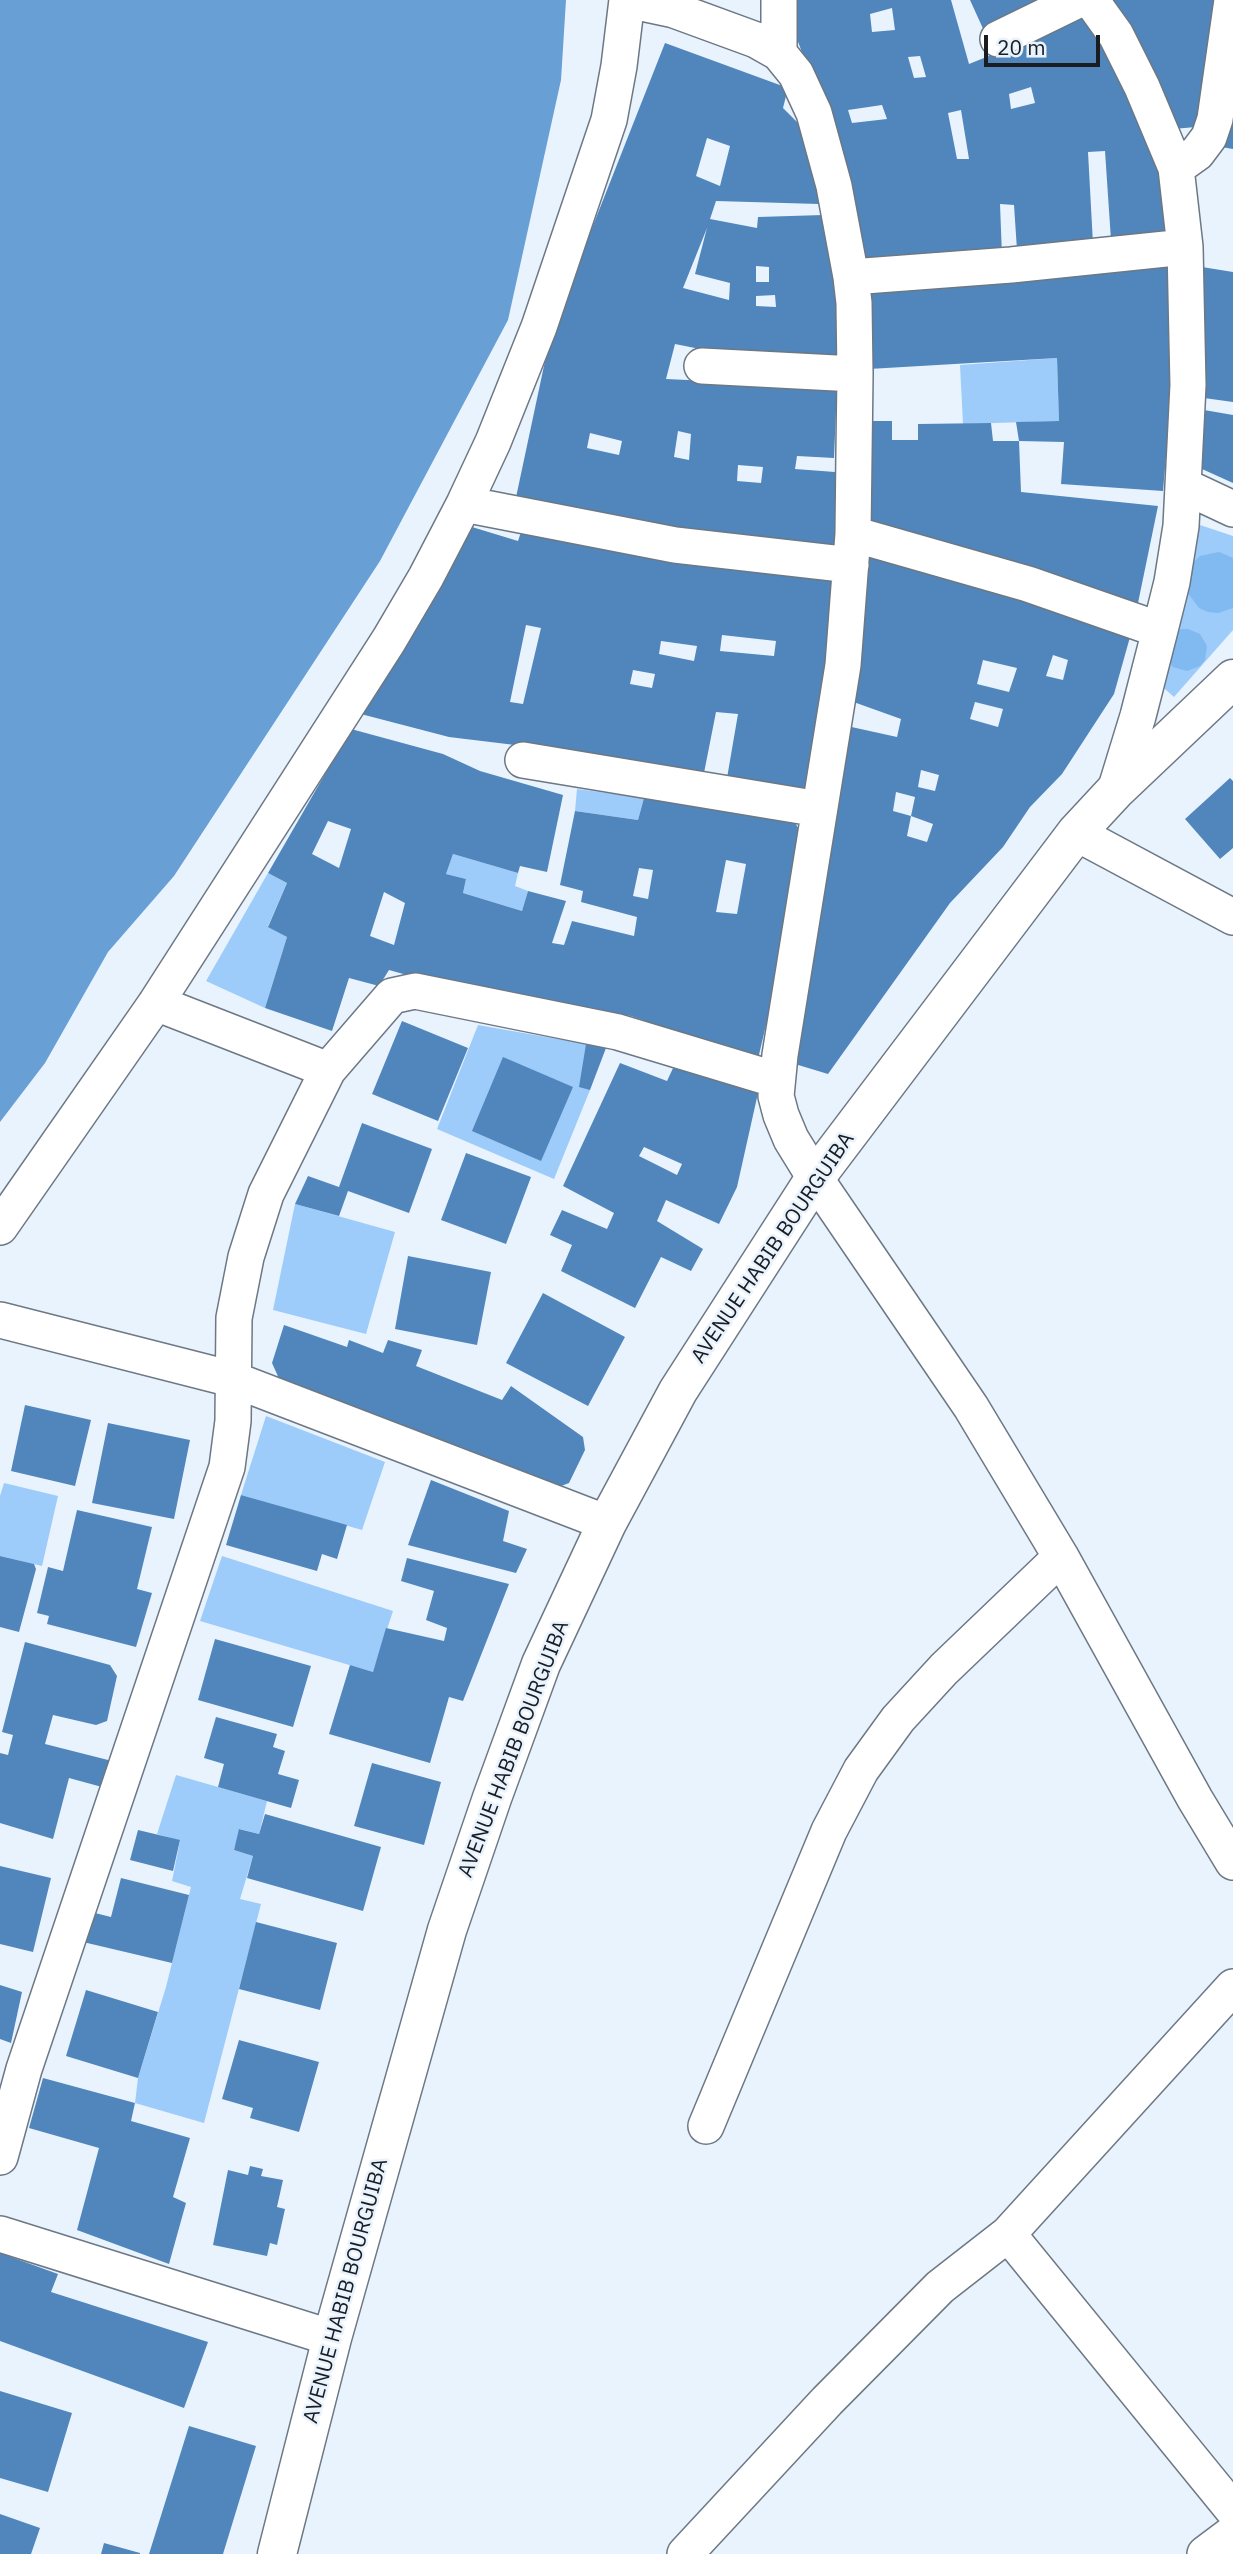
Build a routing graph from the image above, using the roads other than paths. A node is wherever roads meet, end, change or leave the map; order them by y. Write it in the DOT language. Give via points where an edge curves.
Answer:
graph roads {
  1 [pos="627,0"];
  2 [pos="779,0"];
  3 [pos="1078,0"];
  4 [pos="1091,0"];
  5 [pos="1233,0"];
  6 [pos="998,39"];
  7 [pos="779,53"];
  8 [pos="1176,168"];
  9 [pos="1185,247"];
  10 [pos="850,277"];
  11 [pos="702,366"];
  12 [pos="855,374"];
  13 [pos="1184,486"];
  14 [pos="464,505"];
  15 [pos="1233,509"];
  16 [pos="852,550"];
  17 [pos="1160,630"];
  18 [pos="1233,679"];
  19 [pos="523,760"];
  20 [pos="1115,791"];
  21 [pos="819,809"];
  22 [pos="1076,833"];
  23 [pos="1233,917"];
  24 [pos="156,1003"];
  25 [pos="328,1070"];
  26 [pos="777,1080"];
  27 [pos="815,1178"];
  28 [pos="0,1227"];
  29 [pos="0,1320"];
  30 [pos="232,1379"];
  31 [pos="607,1523"];
  32 [pos="1061,1557"];
  33 [pos="1233,1862"];
  34 [pos="1233,1987"];
  35 [pos="12,2065"];
  36 [pos="706,2126"];
  37 [pos="0,2157"];
  38 [pos="0,2234"];
  39 [pos="1008,2234"];
  40 [pos="332,2338"];
  41 [pos="1233,2510"];
  42 [pos="1233,2533"];
  43 [pos="277,2554"];
  44 [pos="685,2554"];
  45 [pos="1205,2554"];
  1 -- 7 [label="street" via="674,10"];
  1 -- 14 [label="street" via="609,120 539,327"];
  2 -- 7 [label="street"];
  3 -- 6 [label="street"];
  4 -- 8 [label="street" via="1137,76"];
  5 -- 8 [label="street" via="1209,137"];
  7 -- 10 [label="street" via="796,74 814,113 834,186"];
  8 -- 9 [label="street"];
  9 -- 10 [label="street"];
  9 -- 13 [label="street" via="1188,385"];
  10 -- 12 [label="street"];
  11 -- 12 [label="street"];
  12 -- 16 [label="street"];
  13 -- 15 [label="street"];
  13 -- 17 [label="street" via="1172,582"];
  14 -- 16 [label="street" via="675,545"];
  14 -- 24 [label="street" via="388,640"];
  16 -- 17 [label="street" via="1028,584"];
  16 -- 21 [label="street" via="843,665"];
  17 -- 20 [label="street"];
  18 -- 20 [label="street, AVENUE HABIB BOURGUIBA"];
  19 -- 21 [label="street"];
  20 -- 22 [label="street, AVENUE HABIB BOURGUIBA"];
  21 -- 26 [label="street"];
  22 -- 23 [label="street"];
  22 -- 27 [label="street, AVENUE HABIB BOURGUIBA"];
  24 -- 25 [label="street"];
  24 -- 28 [label="street"];
  25 -- 26 [label="street" via="391,996 415,991 618,1032"];
  25 -- 30 [label="street" via="266,1194 246,1257 234,1318"];
  26 -- 27 [label="street" via="780,1115"];
  27 -- 31 [label="street, AVENUE HABIB BOURGUIBA" via="678,1391"];
  27 -- 32 [label="street" via="971,1407"];
  29 -- 30 [label="street"];
  30 -- 31 [label="street"];
  30 -- 35 [label="street" via="227,1467"];
  31 -- 40 [label="street, AVENUE HABIB BOURGUIBA" via="541,1664 460,1891"];
  32 -- 33 [label="street"];
  32 -- 36 [label="street" via="944,1669 898,1719 861,1770 829,1831"];
  34 -- 39 [label="street"];
  35 -- 37 [label="street"];
  38 -- 40 [label="street"];
  39 -- 41 [label="street"];
  39 -- 44 [label="street" via="940,2287"];
  40 -- 43 [label="street, AVENUE HABIB BOURGUIBA"];
  42 -- 45 [label="street"];
}
